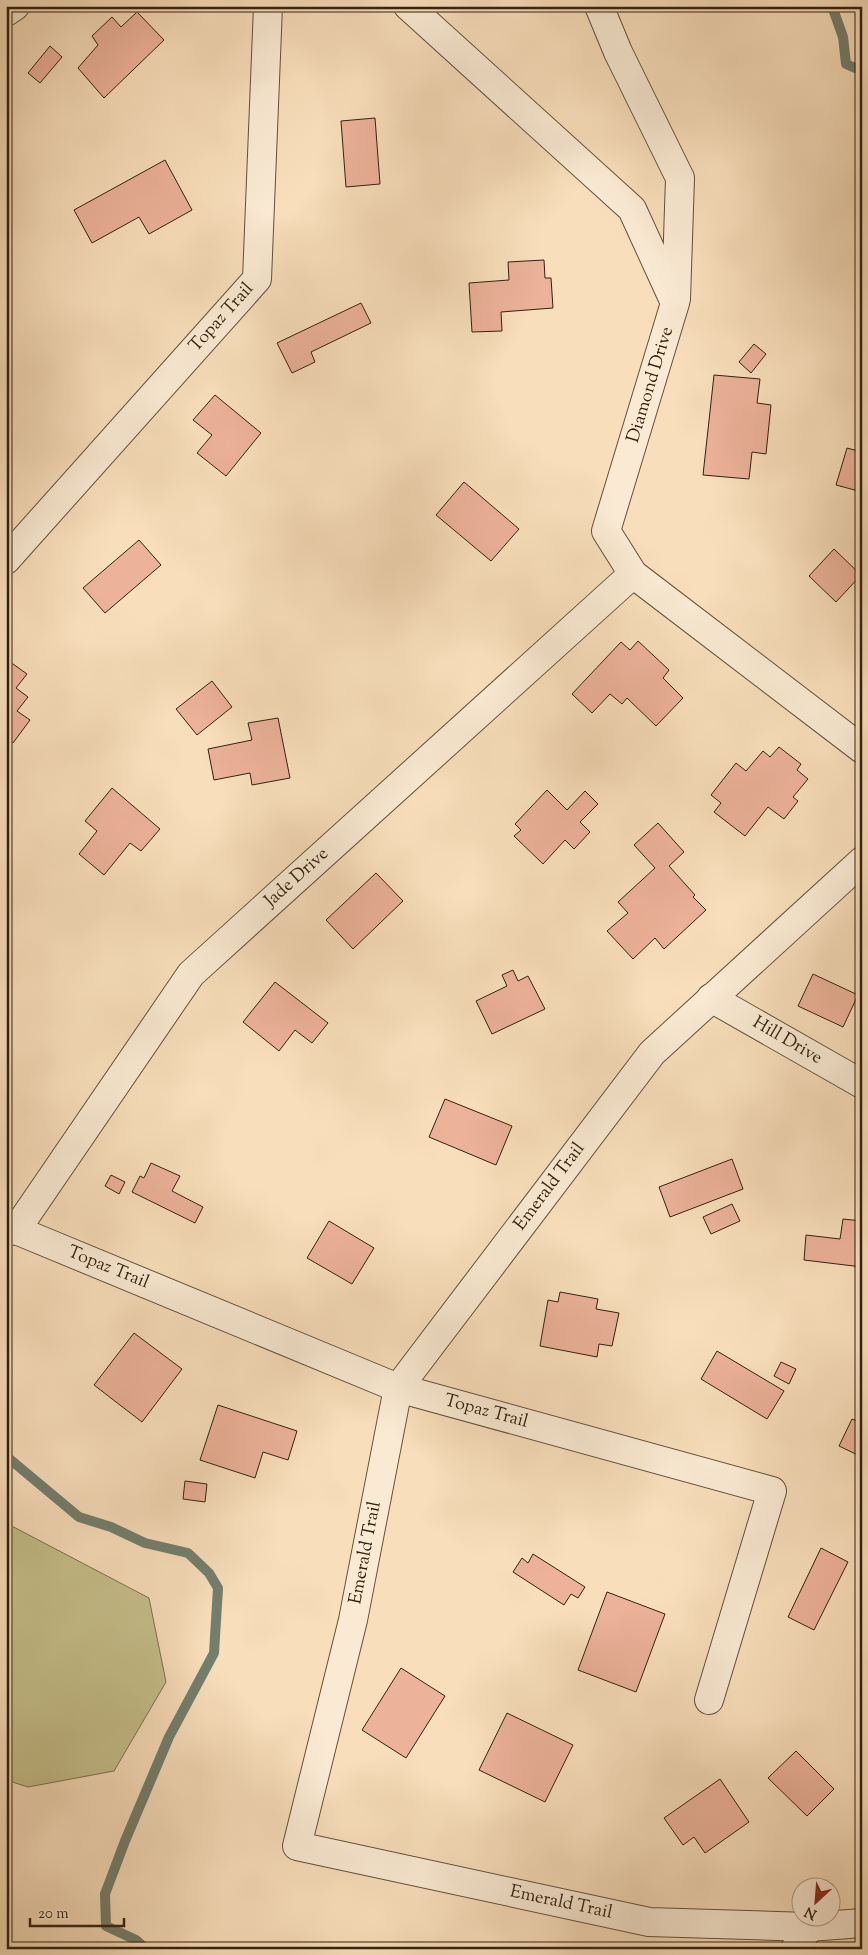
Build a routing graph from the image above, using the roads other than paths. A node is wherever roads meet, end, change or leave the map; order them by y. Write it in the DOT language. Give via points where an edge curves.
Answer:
graph roads {
  1 [pos="15,6"];
  2 [pos="268,6"];
  3 [pos="408,6"];
  4 [pos="599,6"];
  5 [pos="6,12"];
  6 [pos="675,304"];
  7 [pos="6,560"];
  8 [pos="633,574"];
  9 [pos="862,750"];
  10 [pos="862,860"];
  11 [pos="711,998"];
  12 [pos="862,1084"];
  13 [pos="11,1231"];
  14 [pos="398,1388"];
  15 [pos="709,1700"];
  16 [pos="862,1923"];
  17 [pos="802,1938"];
  1 -- 5 [label="street"];
  2 -- 7 [label="street, Topaz Trail" via="257,279"];
  3 -- 6 [label="street, Diamond Drive" via="632,209"];
  4 -- 6 [label="street" via="680,178"];
  6 -- 8 [label="street, Diamond Drive" via="606,532"];
  8 -- 9 [label="street, Diamond Drive"];
  8 -- 13 [label="street, Jade Drive" via="191,974"];
  10 -- 11 [label="street, Emerald Trail"];
  11 -- 12 [label="street, Hill Drive"];
  11 -- 14 [label="street, Emerald Trail" via="652,1053"];
  13 -- 14 [label="street, Topaz Trail"];
  14 -- 15 [label="street, Topaz Trail" via="772,1491"];
  14 -- 17 [label="street, Emerald Trail" via="353,1620 297,1846 649,1922"];
  16 -- 17 [label="street, Emerald Trail"];
}
